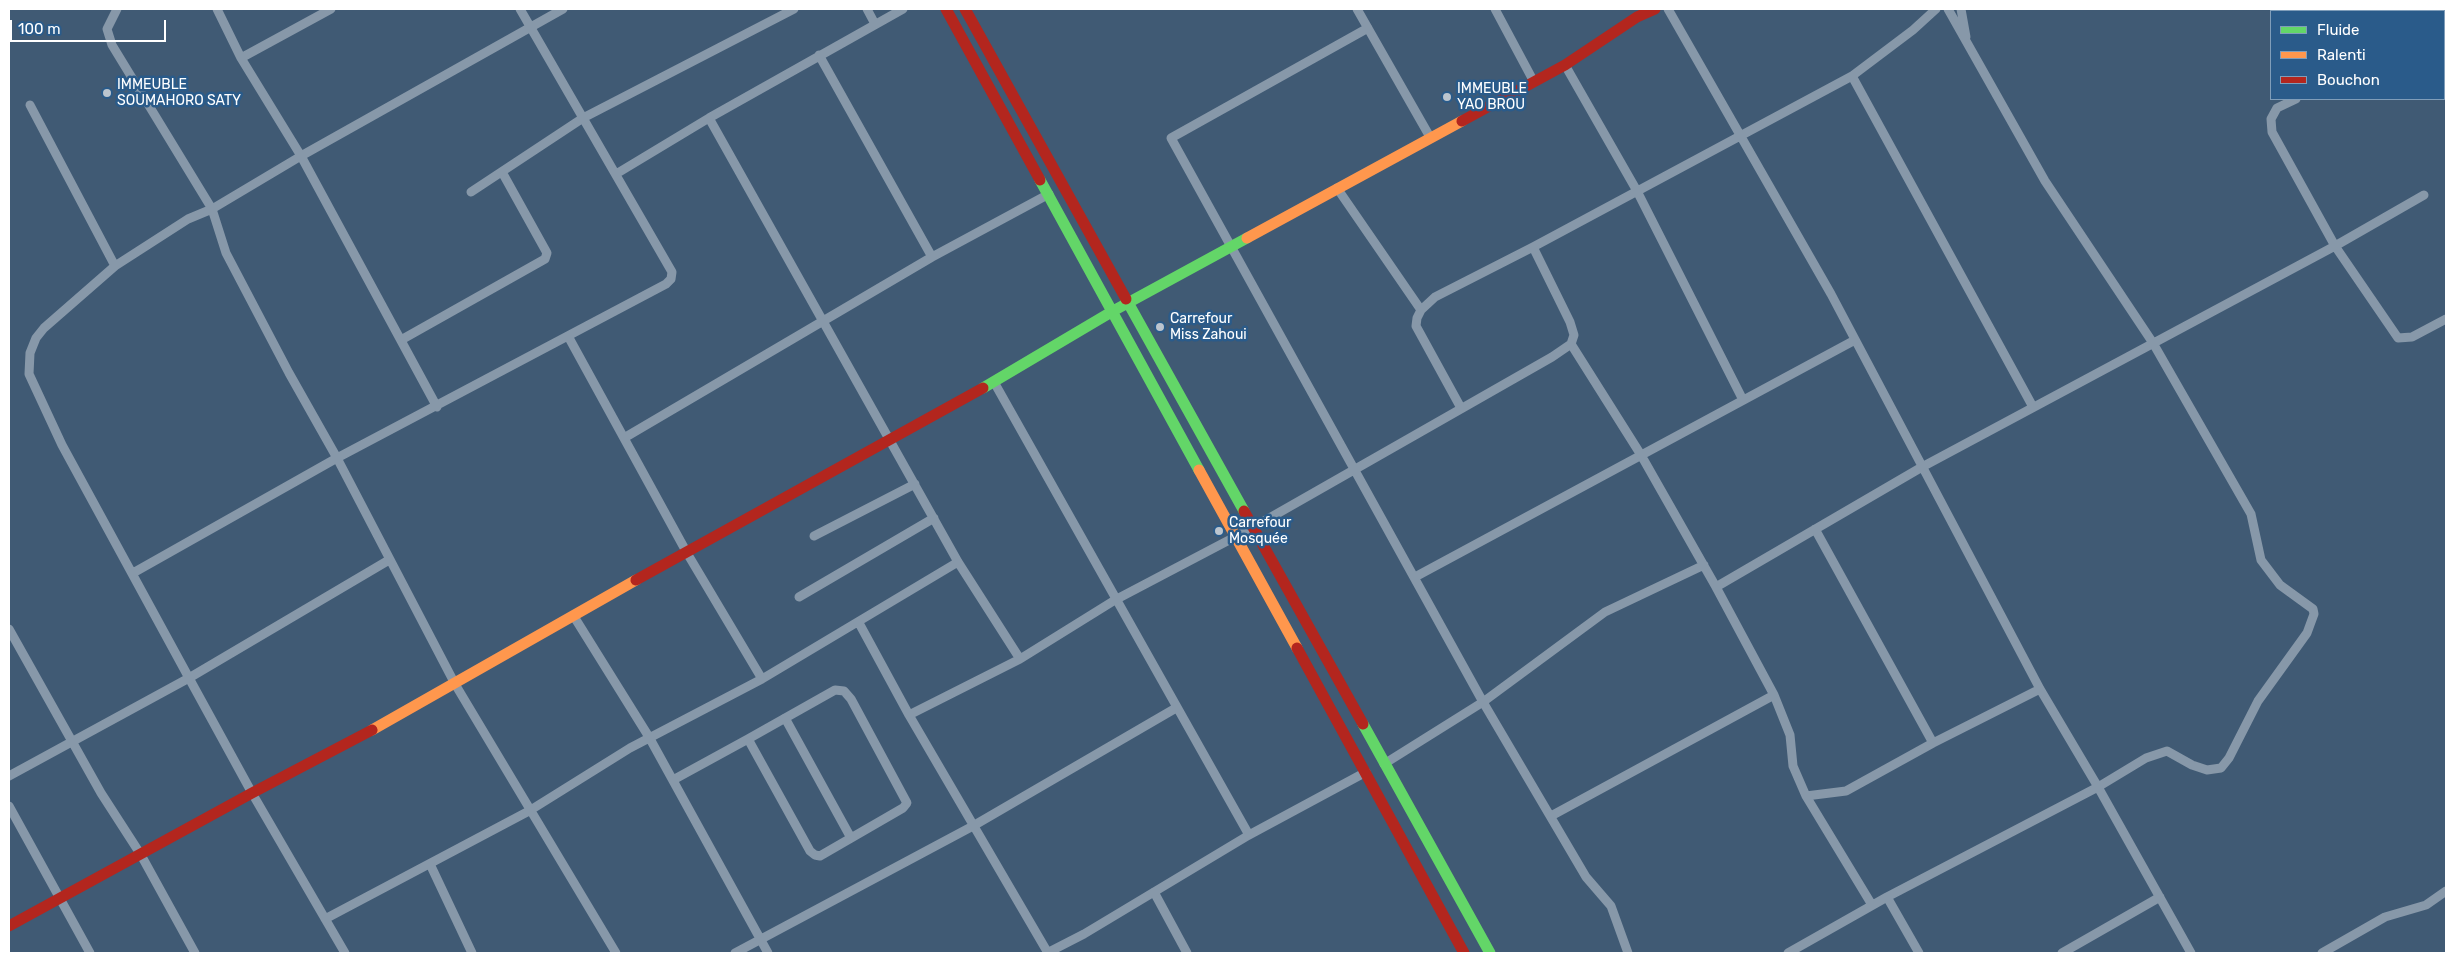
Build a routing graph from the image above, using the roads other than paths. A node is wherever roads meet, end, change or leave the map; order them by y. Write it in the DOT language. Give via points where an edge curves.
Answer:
graph roads {
  1 [pos="117,9"];
  2 [pos="218,9"];
  3 [pos="331,9"];
  4 [pos="520,9"];
  5 [pos="564,9"];
  6 [pos="794,9"];
  7 [pos="867,9"];
  8 [pos="903,9"];
  9 [pos="946,9"];
  10 [pos="965,9"];
  11 [pos="1357,9"];
  12 [pos="1495,9"];
  13 [pos="1655,9"];
  14 [pos="1668,9"];
  15 [pos="1936,9"];
  16 [pos="1948,9"];
  17 [pos="1962,9"];
  18 [pos="875,24"];
  19 [pos="532,28"];
  20 [pos="1368,28"];
  21 [pos="1967,42"];
  22 [pos="819,55"];
  23 [pos="241,58"];
  24 [pos="1565,65"];
  25 [pos="1852,76"];
  26 [pos="1534,82"];
  27 [pos="2294,100"];
  28 [pos="30,105"];
  29 [pos="583,118"];
  30 [pos="709,118"];
  31 [pos="1741,136"];
  32 [pos="1430,137"];
  33 [pos="301,156"];
  34 [pos="502,172"];
  35 [pos="616,174"];
  36 [pos="1337,188"];
  37 [pos="1637,191"];
  38 [pos="471,192"];
  39 [pos="1049,194"];
  40 [pos="2424,195"];
  41 [pos="212,209"];
  42 [pos="2335,246"];
  43 [pos="1231,247"];
  44 [pos="1533,248"];
  45 [pos="932,257"];
  46 [pos="115,266"];
  47 [pos="1128,303"];
  48 [pos="1421,310"];
  49 [pos="1113,311"];
  50 [pos="2446,319"];
  51 [pos="822,320"];
  52 [pos="568,336"];
  53 [pos="401,340"];
  54 [pos="1855,340"];
  55 [pos="2153,343"];
  56 [pos="1571,344"];
  57 [pos="994,382"];
  58 [pos="1743,400"];
  59 [pos="437,406"];
  60 [pos="1461,408"];
  61 [pos="2033,408"];
  62 [pos="624,438"];
  63 [pos="890,440"];
  64 [pos="1641,456"];
  65 [pos="337,458"];
  66 [pos="1922,467"];
  67 [pos="1356,469"];
  68 [pos="915,484"];
  69 [pos="934,518"];
  70 [pos="1252,528"];
  71 [pos="1815,529"];
  72 [pos="814,536"];
  73 [pos="1237,536"];
  74 [pos="687,553"];
  75 [pos="389,560"];
  76 [pos="958,562"];
  77 [pos="1704,565"];
  78 [pos="133,573"];
  79 [pos="1414,577"];
  80 [pos="1716,587"];
  81 [pos="799,597"];
  82 [pos="1115,600"];
  83 [pos="574,615"];
  84 [pos="859,623"];
  85 [pos="9,629"];
  86 [pos="1020,659"];
  87 [pos="189,678"];
  88 [pos="762,679"];
  89 [pos="456,684"];
  90 [pos="2040,689"];
  91 [pos="1774,695"];
  92 [pos="1483,702"];
  93 [pos="1176,708"];
  94 [pos="909,715"];
  95 [pos="785,718"];
  96 [pos="649,737"];
  97 [pos="748,738"];
  98 [pos="71,740"];
  99 [pos="1933,743"];
  100 [pos="1384,764"];
  101 [pos="1366,772"];
  102 [pos="9,776"];
  103 [pos="673,780"];
  104 [pos="2098,787"];
  105 [pos="252,794"];
  106 [pos="1806,796"];
  107 [pos="9,806"];
  108 [pos="529,811"];
  109 [pos="1551,816"];
  110 [pos="973,826"];
  111 [pos="1249,835"];
  112 [pos="851,838"];
  113 [pos="141,855"];
  114 [pos="430,864"];
  115 [pos="2446,891"];
  116 [pos="1154,892"];
  117 [pos="1887,897"];
  118 [pos="2160,897"];
  119 [pos="61,899"];
  120 [pos="1872,905"];
  121 [pos="325,919"];
  122 [pos="9,926"];
  123 [pos="759,938"];
  124 [pos="90,953"];
  125 [pos="195,953"];
  126 [pos="345,953"];
  127 [pos="472,953"];
  128 [pos="616,953"];
  129 [pos="734,953"];
  130 [pos="768,953"];
  131 [pos="1047,953"];
  132 [pos="1187,953"];
  133 [pos="1464,953"];
  134 [pos="1490,953"];
  135 [pos="1628,953"];
  136 [pos="1788,953"];
  137 [pos="1919,953"];
  138 [pos="2062,953"];
  139 [pos="2191,953"];
  140 [pos="2322,953"];
  1 -- 41 [label="street" via="107,29 112,45"];
  2 -- 23 [label="street"];
  3 -- 23 [label="street"];
  4 -- 19 [label="street"];
  5 -- 19 [label="street"];
  6 -- 29 [label="street"];
  7 -- 18 [label="street"];
  8 -- 18 [label="street"];
  9 -- 39 [label="main road"];
  10 -- 47 [label="main road"];
  11 -- 20 [label="street"];
  12 -- 26 [label="street"];
  13 -- 24 [label="main road"];
  14 -- 31 [label="street"];
  15 -- 25 [label="street"];
  16 -- 21 [label="street"];
  17 -- 21 [label="street"];
  18 -- 22 [label="street"];
  19 -- 29 [label="street"];
  19 -- 33 [label="street"];
  20 -- 32 [label="street"];
  20 -- 43 [label="street" via="1171,138"];
  21 -- 55 [label="street" via="2045,181"];
  22 -- 30 [label="street"];
  22 -- 45 [label="street"];
  23 -- 33 [label="street"];
  24 -- 26 [label="main road"];
  24 -- 37 [label="street"];
  25 -- 31 [label="street"];
  25 -- 61 [label="street"];
  26 -- 32 [label="main road"];
  27 -- 42 [label="street" via="2277,108 2271,119 2272,132"];
  28 -- 46 [label="street"];
  29 -- 34 [label="street"];
  29 -- 35 [label="street"];
  30 -- 35 [label="street"];
  30 -- 51 [label="street"];
  31 -- 37 [label="street"];
  31 -- 54 [label="street"];
  32 -- 36 [label="main road"];
  33 -- 41 [label="street"];
  33 -- 53 [label="street"];
  34 -- 38 [label="street"];
  34 -- 53 [label="street" via="547,253 544,259"];
  35 -- 52 [label="street" via="672,272 671,278 666,284"];
  36 -- 43 [label="main road"];
  36 -- 48 [label="street"];
  37 -- 44 [label="street"];
  37 -- 58 [label="street"];
  39 -- 45 [label="street"];
  39 -- 49 [label="main road"];
  40 -- 42 [label="street"];
  41 -- 46 [label="street" via="188,219"];
  41 -- 65 [label="street" via="226,253"];
  42 -- 50 [label="street" via="2398,338 2412,337"];
  42 -- 55 [label="street"];
  43 -- 47 [label="main road"];
  43 -- 67 [label="street"];
  44 -- 48 [label="street" via="1435,297"];
  44 -- 56 [label="street" via="1570,322 1574,335"];
  45 -- 51 [label="street"];
  46 -- 78 [label="street" via="40,333 30,353 29,374 62,445"];
  47 -- 49 [label="main road"];
  47 -- 70 [label="main road"];
  48 -- 60 [label="street" via="1416,326"];
  49 -- 57 [label="main road"];
  49 -- 73 [label="main road"];
  51 -- 62 [label="street"];
  51 -- 63 [label="street"];
  52 -- 59 [label="street"];
  52 -- 62 [label="street"];
  53 -- 59 [label="street"];
  54 -- 58 [label="street"];
  54 -- 66 [label="street"];
  55 -- 61 [label="street"];
  55 -- 104 [label="street" via="2251,514 2261,560 2280,585 2313,609 2314,614 2307,633 2258,701 2221,768 2207,770 2167,751 2146,758"];
  56 -- 60 [label="street"];
  56 -- 64 [label="street"];
  57 -- 63 [label="main road"];
  57 -- 82 [label="street"];
  58 -- 64 [label="street"];
  59 -- 65 [label="street"];
  60 -- 67 [label="street"];
  61 -- 66 [label="street"];
  62 -- 74 [label="street"];
  63 -- 68 [label="street"];
  63 -- 74 [label="main road"];
  64 -- 77 [label="street"];
  64 -- 79 [label="street"];
  65 -- 75 [label="street"];
  65 -- 78 [label="street"];
  66 -- 71 [label="street"];
  66 -- 90 [label="street"];
  67 -- 70 [label="street"];
  67 -- 79 [label="street"];
  68 -- 69 [label="street"];
  68 -- 72 [label="street"];
  69 -- 76 [label="street"];
  69 -- 81 [label="street"];
  70 -- 73 [label="street"];
  70 -- 100 [label="main road"];
  71 -- 80 [label="street"];
  71 -- 99 [label="street"];
  73 -- 82 [label="street"];
  73 -- 101 [label="main road"];
  74 -- 83 [label="main road"];
  74 -- 88 [label="street"];
  75 -- 87 [label="street"];
  75 -- 89 [label="street"];
  76 -- 84 [label="street"];
  76 -- 86 [label="street"];
  77 -- 80 [label="street"];
  77 -- 92 [label="street" via="1605,612"];
  78 -- 87 [label="street"];
  79 -- 92 [label="street"];
  80 -- 91 [label="street"];
  82 -- 86 [label="street"];
  82 -- 93 [label="street"];
  83 -- 89 [label="main road"];
  83 -- 96 [label="street"];
  84 -- 88 [label="street"];
  84 -- 94 [label="street"];
  85 -- 98 [label="street"];
  86 -- 94 [label="street"];
  87 -- 98 [label="street"];
  87 -- 105 [label="street"];
  88 -- 96 [label="street"];
  89 -- 105 [label="main road"];
  89 -- 108 [label="street"];
  90 -- 99 [label="street"];
  90 -- 104 [label="street"];
  91 -- 106 [label="street" via="1790,735 1793,766"];
  91 -- 109 [label="street"];
  92 -- 100 [label="street"];
  92 -- 109 [label="street"];
  93 -- 110 [label="street"];
  93 -- 111 [label="street"];
  94 -- 110 [label="street"];
  95 -- 97 [label="street"];
  95 -- 112 [label="street"];
  95 -- 112 [label="street" via="835,690 844,691 851,699 907,803"];
  96 -- 103 [label="street"];
  96 -- 108 [label="street"];
  97 -- 103 [label="street"];
  97 -- 112 [label="street" via="810,852 820,856"];
  98 -- 102 [label="street"];
  98 -- 113 [label="street"];
  99 -- 106 [label="street" via="1846,791"];
  100 -- 134 [label="main road"];
  101 -- 111 [label="street"];
  101 -- 133 [label="main road"];
  103 -- 123 [label="street"];
  104 -- 117 [label="street"];
  104 -- 118 [label="street"];
  105 -- 113 [label="main road"];
  105 -- 121 [label="street"];
  106 -- 120 [label="street"];
  107 -- 119 [label="street"];
  108 -- 114 [label="street"];
  108 -- 128 [label="street"];
  109 -- 135 [label="street" via="1586,877 1611,906"];
  110 -- 123 [label="street"];
  110 -- 131 [label="street"];
  111 -- 116 [label="street"];
  113 -- 119 [label="main road"];
  113 -- 125 [label="street"];
  114 -- 121 [label="street"];
  114 -- 127 [label="street"];
  115 -- 140 [label="street" via="2426,905 2385,917"];
  116 -- 131 [label="street"];
  116 -- 132 [label="street"];
  117 -- 120 [label="street"];
  117 -- 137 [label="street"];
  118 -- 138 [label="street"];
  118 -- 139 [label="street"];
  119 -- 122 [label="main road"];
  119 -- 124 [label="street"];
  120 -- 136 [label="street"];
  121 -- 126 [label="street"];
  123 -- 129 [label="street"];
  123 -- 130 [label="street"];
}
